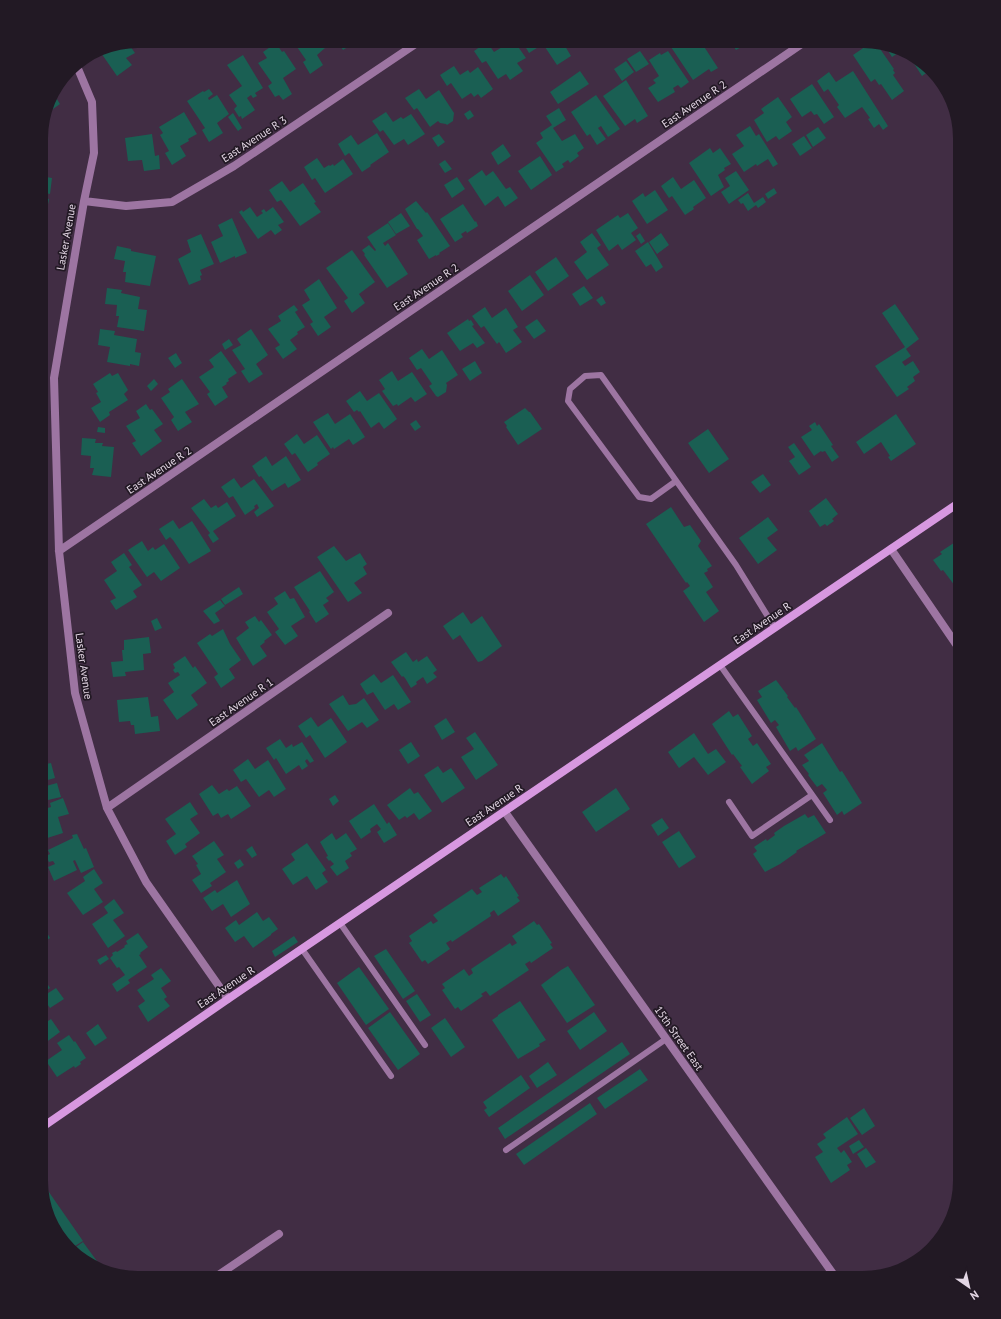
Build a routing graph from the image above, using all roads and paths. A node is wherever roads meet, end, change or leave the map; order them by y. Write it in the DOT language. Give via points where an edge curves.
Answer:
graph roads {
  1 [pos="410,48"];
  2 [pos="796,48"];
  3 [pos="79,70"];
  4 [pos="84,201"];
  5 [pos="676,481"];
  6 [pos="953,507"];
  7 [pos="890,549"];
  8 [pos="59,551"];
  9 [pos="388,613"];
  10 [pos="775,628"];
  11 [pos="953,640"];
  12 [pos="720,665"];
  13 [pos="812,795"];
  14 [pos="729,802"];
  15 [pos="107,808"];
  16 [pos="505,812"];
  17 [pos="830,820"];
  18 [pos="340,923"];
  19 [pos="302,949"];
  20 [pos="228,999"];
  21 [pos="666,1040"];
  22 [pos="425,1046"];
  23 [pos="391,1076"];
  24 [pos="48,1121"];
  25 [pos="506,1150"];
  26 [pos="279,1234"];
  27 [pos="224,1271"];
  28 [pos="831,1271"];
  1 -- 4 [label="street, East Avenue R 3" via="234,166 172,202 126,206"];
  2 -- 8 [label="street, East Avenue R 2"];
  3 -- 4 [label="street, Lasker Avenue" via="92,102 94,153"];
  4 -- 8 [label="street, Lasker Avenue" via="54,378"];
  5 -- 5 [label="lane" via="601,375 585,376 570,389 568,401 639,497 651,498"];
  5 -- 10 [label="lane" via="736,565"];
  6 -- 7 [label="main road, East Avenue R"];
  7 -- 10 [label="main road, East Avenue R"];
  7 -- 11 [label="street"];
  8 -- 15 [label="street, Lasker Avenue" via="74,693"];
  9 -- 15 [label="street, East Avenue R 1"];
  10 -- 12 [label="main road, East Avenue R"];
  12 -- 13 [label="lane"];
  12 -- 16 [label="main road, East Avenue R"];
  13 -- 14 [label="lane" via="752,836"];
  13 -- 17 [label="lane"];
  15 -- 20 [label="street, Lasker Avenue" via="146,882"];
  16 -- 18 [label="main road, East Avenue R"];
  16 -- 21 [label="street, 15th Street East"];
  18 -- 19 [label="main road, East Avenue R"];
  18 -- 22 [label="lane"];
  19 -- 20 [label="main road, East Avenue R"];
  19 -- 23 [label="lane"];
  20 -- 24 [label="main road, East Avenue R"];
  21 -- 25 [label="lane"];
  21 -- 28 [label="street, 15th Street East"];
  26 -- 27 [label="street"];
}
